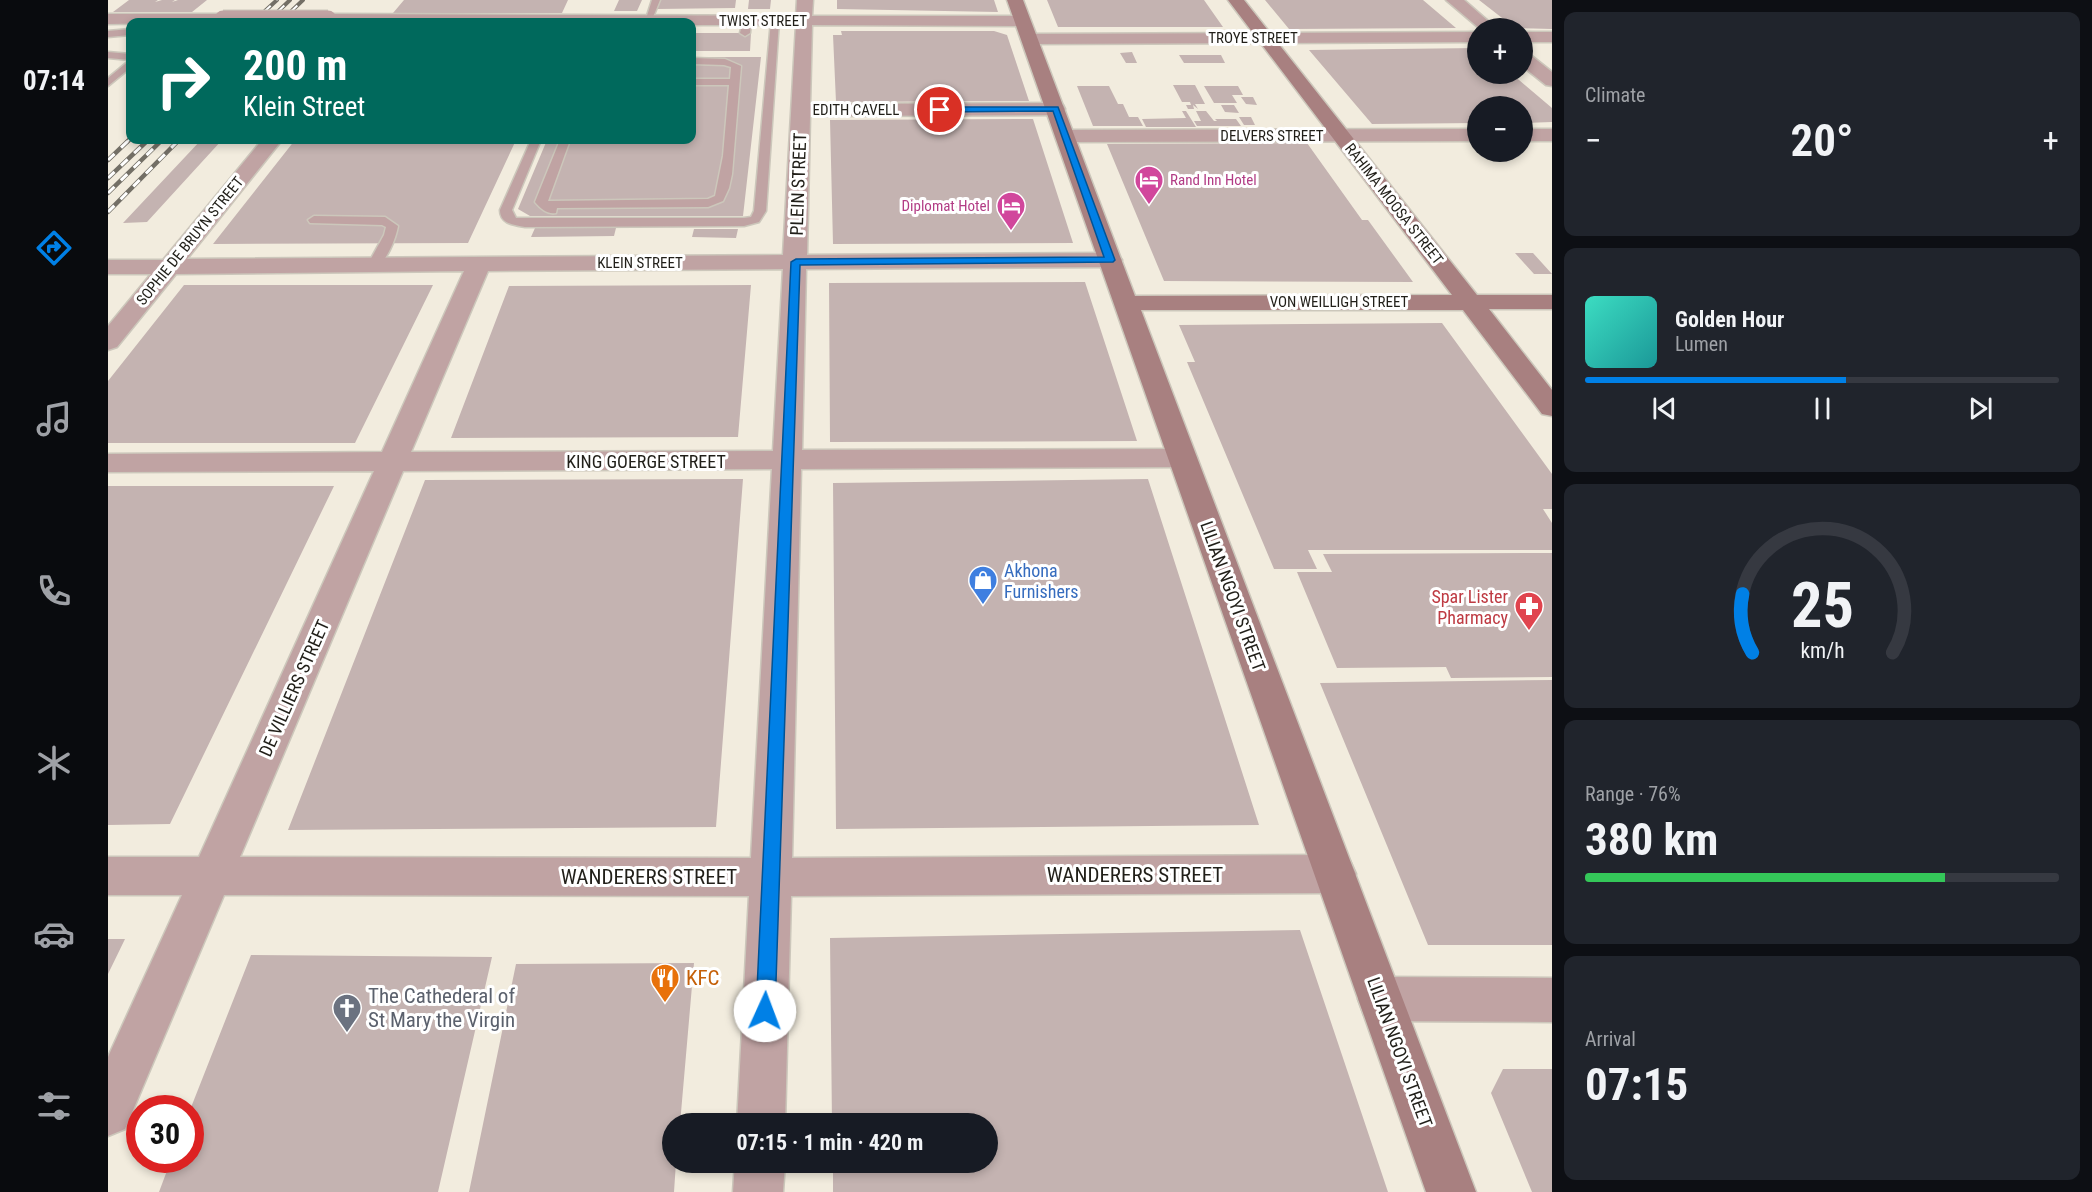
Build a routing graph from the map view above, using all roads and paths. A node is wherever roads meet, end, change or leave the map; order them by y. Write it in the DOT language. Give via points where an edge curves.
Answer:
graph roads {
  1 [pos="224,0"];
  2 [pos="385,0"];
  3 [pos="595,0"];
  4 [pos="656,0"];
  5 [pos="805,0"];
  6 [pos="1015,0"];
  7 [pos="1236,0"];
  8 [pos="1454,0"];
  9 [pos="204,18"];
  10 [pos="370,18"];
  11 [pos="588,18"];
  12 [pos="649,18"];
  13 [pos="1476,18"];
  14 [pos="108,19"];
  15 [pos="126,19"];
  16 [pos="775,21"];
  17 [pos="804,21"];
  18 [pos="696,23"];
  19 [pos="108,26"];
  20 [pos="126,26"];
  21 [pos="1025,30"];
  22 [pos="126,32"];
  23 [pos="108,34"];
  24 [pos="1467,37"];
  25 [pos="1533,37"];
  26 [pos="1552,37"];
  27 [pos="1265,38"];
  28 [pos="696,54"];
  29 [pos="735,54"];
  30 [pos="108,55"];
  31 [pos="126,57"];
  32 [pos="696,61"];
  33 [pos="126,66"];
  34 [pos="1533,66"];
  35 [pos="113,75"];
  36 [pos="1552,81"];
  37 [pos="696,82"];
  38 [pos="733,82"];
  39 [pos="108,84"];
  40 [pos="1056,109"];
  41 [pos="801,110"];
  42 [pos="1341,135"];
  43 [pos="1467,135"];
  44 [pos="1533,135"];
  45 [pos="1552,135"];
  46 [pos="1066,136"];
  47 [pos="269,144"];
  48 [pos="534,144"];
  49 [pos="563,144"];
  50 [pos="543,205"];
  51 [pos="760,211"];
  52 [pos="314,220"];
  53 [pos="1110,260"];
  54 [pos="796,262"];
  55 [pos="374,264"];
  56 [pos="479,264"];
  57 [pos="170,266"];
  58 [pos="108,267"];
  59 [pos="1470,302"];
  60 [pos="1552,302"];
  61 [pos="1127,303"];
  62 [pos="108,342"];
  63 [pos="1552,408"];
  64 [pos="1183,458"];
  65 [pos="788,460"];
  66 [pos="393,462"];
  67 [pos="108,463"];
  68 [pos="212,874"];
  69 [pos="1335,874"];
  70 [pos="108,876"];
  71 [pos="770,877"];
  72 [pos="1380,999"];
  73 [pos="1552,1000"];
  74 [pos="108,1112"];
  75 [pos="761,1113"];
  76 [pos="759,1173"];
  77 [pos="758,1192"];
  78 [pos="1451,1192"];
  1 -- 9 [label="street"];
  2 -- 10 [label="street"];
  3 -- 11 [label="street"];
  4 -- 12 [label="lane"];
  5 -- 17 [label="street, PLEIN STREET"];
  6 -- 21 [label="street, LILIAN NGOYI STREET"];
  7 -- 27 [label="street, RAHIMA MOOSA STREET"];
  8 -- 13 [label="street"];
  14 -- 15 [label="street, TWIST STREET"];
  16 -- 17 [label="street, TWIST STREET"];
  16 -- 18 [label="street, TWIST STREET" via="746,27"];
  16 -- 51 [label="lane"];
  17 -- 21 [label="street, TWIST STREET"];
  17 -- 41 [label="street, PLEIN STREET"];
  19 -- 20 [label="lane"];
  21 -- 27 [label="street, TROYE STREET"];
  21 -- 40 [label="street, LILIAN NGOYI STREET"];
  22 -- 23 [label="lane"];
  24 -- 27 [label="street, TROYE STREET"];
  25 -- 26 [label="street"];
  27 -- 42 [label="street, RAHIMA MOOSA STREET"];
  28 -- 29 [label="lane"];
  30 -- 31 [label="lane"];
  32 -- 38 [label="lane" via="735,64"];
  33 -- 35 [label="lane"];
  34 -- 36 [label="street"];
  35 -- 39 [label="lane"];
  37 -- 38 [label="lane"];
  38 -- 50 [label="lane" via="727,168 722,194 715,202"];
  40 -- 41 [label="street, EDITH CAVELL"];
  40 -- 46 [label="street, LILIAN NGOYI STREET"];
  41 -- 54 [label="street, PLEIN STREET"];
  42 -- 43 [label="street, DELVERS STREET"];
  42 -- 46 [label="street, DELVERS STREET"];
  42 -- 59 [label="street, RAHIMA MOOSA STREET"];
  44 -- 45 [label="street"];
  46 -- 53 [label="street, LILIAN NGOYI STREET"];
  47 -- 57 [label="street, SOPHIE DE BRUYN STREET"];
  48 -- 51 [label="lane" via="506,210 512,221 744,222 755,219"];
  49 -- 50 [label="lane"];
  50 -- 51 [label="lane" via="565,212"];
  52 -- 55 [label="lane" via="385,221 392,226"];
  53 -- 54 [label="street, KLEIN STREET"];
  53 -- 61 [label="street, LILIAN NGOYI STREET"];
  54 -- 56 [label="street, KLEIN STREET"];
  54 -- 65 [label="street, PLEIN STREET"];
  55 -- 56 [label="street, KLEIN STREET"];
  55 -- 57 [label="street, KLEIN STREET"];
  56 -- 66 [label="street, DE VILLIERS STREET"];
  57 -- 58 [label="street, KLEIN STREET"];
  57 -- 62 [label="street, SOPHIE DE BRUYN STREET"];
  59 -- 60 [label="street, VON WEILLIGH STREET"];
  59 -- 61 [label="street, VON WEILLIGH STREET"];
  59 -- 63 [label="street, RAHIMA MOOSA STREET"];
  61 -- 64 [label="street, LILIAN NGOYI STREET"];
  64 -- 65 [label="street, KING GOERGE STREET"];
  64 -- 69 [label="street, LILIAN NGOYI STREET"];
  65 -- 66 [label="street, KING GOERGE STREET"];
  65 -- 71 [label="street, PLEIN STREET"];
  66 -- 67 [label="street, KING GOERGE STREET"];
  66 -- 68 [label="street, DE VILLIERS STREET"];
  68 -- 70 [label="street, WANDERERS STREET"];
  68 -- 71 [label="street, WANDERERS STREET"];
  68 -- 74 [label="street, DE VILLIERS STREET"];
  69 -- 71 [label="street, WANDERERS STREET"];
  69 -- 72 [label="street, LILIAN NGOYI STREET"];
  71 -- 75 [label="street, PLEIN STREET"];
  72 -- 73 [label="street"];
  72 -- 78 [label="street, LILIAN NGOYI STREET"];
  76 -- 77 [label="street"];
}
